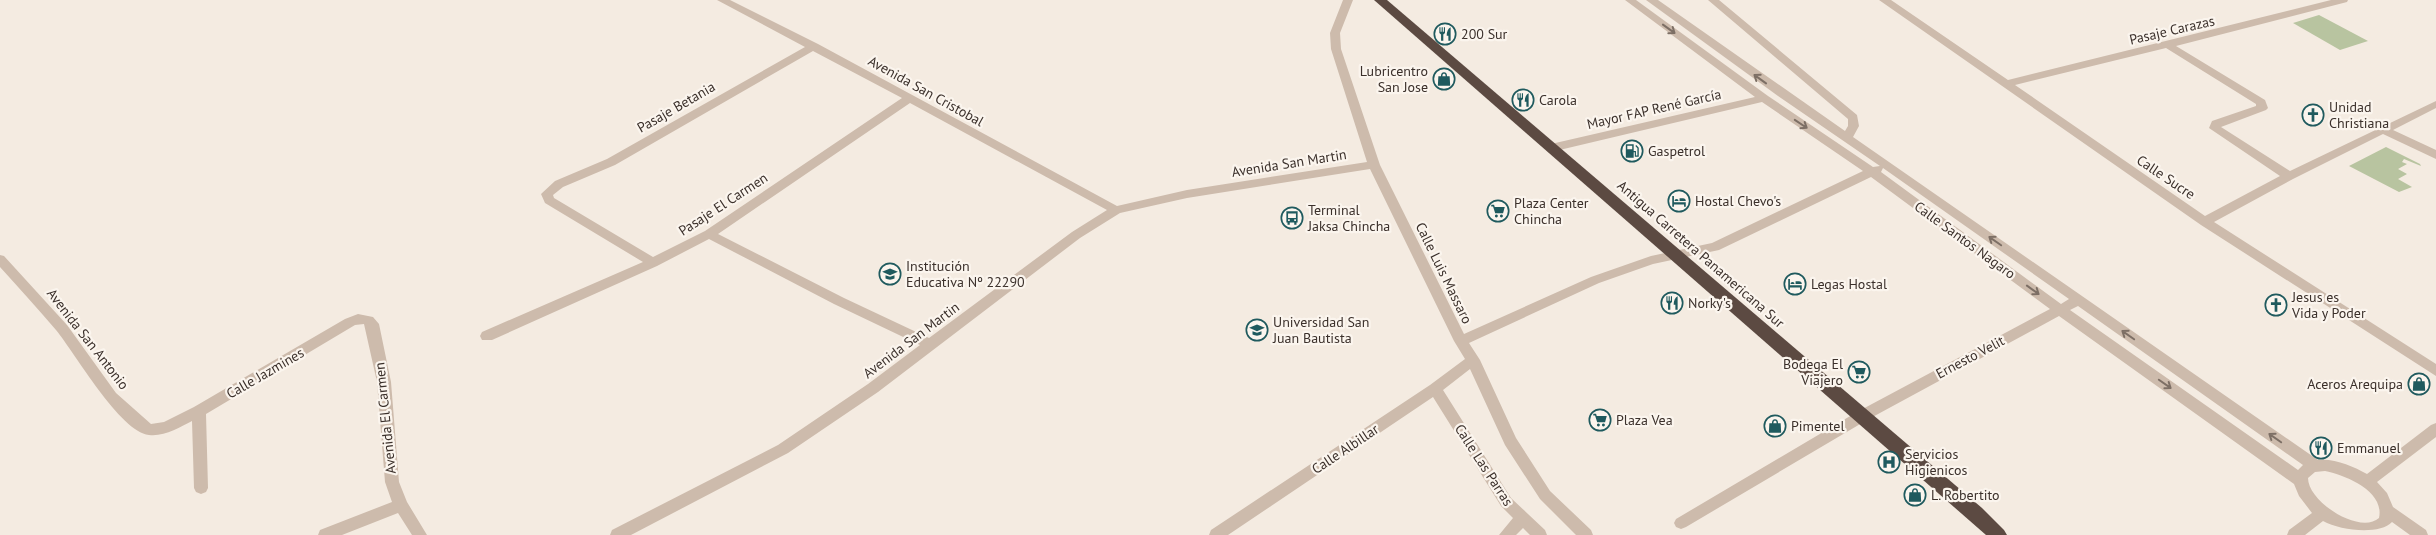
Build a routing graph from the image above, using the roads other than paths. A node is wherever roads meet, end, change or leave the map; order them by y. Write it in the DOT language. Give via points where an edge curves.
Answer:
graph roads {
  1 [pos="722,0"];
  2 [pos="1348,0"];
  3 [pos="1380,0"];
  4 [pos="1632,0"];
  5 [pos="1650,0"];
  6 [pos="1713,0"];
  7 [pos="1884,0"];
  8 [pos="2343,0"];
  9 [pos="2166,44"];
  10 [pos="814,46"];
  11 [pos="2006,84"];
  12 [pos="1764,98"];
  13 [pos="908,99"];
  14 [pos="2436,104"];
  15 [pos="2384,130"];
  16 [pos="1846,138"];
  17 [pos="1551,148"];
  18 [pos="2436,155"];
  19 [pos="1374,165"];
  20 [pos="1887,165"];
  21 [pos="1872,172"];
  22 [pos="2289,176"];
  23 [pos="1116,210"];
  24 [pos="2205,222"];
  25 [pos="709,234"];
  26 [pos="1675,254"];
  27 [pos="0,259"];
  28 [pos="654,263"];
  29 [pos="2078,300"];
  30 [pos="2059,309"];
  31 [pos="372,324"];
  32 [pos="486,336"];
  33 [pos="1461,341"];
  34 [pos="929,344"];
  35 [pos="1473,360"];
  36 [pos="2436,371"];
  37 [pos="1435,388"];
  38 [pos="199,410"];
  39 [pos="1862,416"];
  40 [pos="2436,429"];
  41 [pos="156,430"];
  42 [pos="2315,466"];
  43 [pos="2300,480"];
  44 [pos="2367,482"];
  45 [pos="201,488"];
  46 [pos="401,505"];
  47 [pos="2388,511"];
  48 [pos="2323,513"];
  49 [pos="1522,520"];
  50 [pos="1681,523"];
  51 [pos="2376,532"];
  52 [pos="325,535"];
  53 [pos="420,535"];
  54 [pos="617,535"];
  55 [pos="1216,535"];
  56 [pos="1506,535"];
  57 [pos="1540,535"];
  58 [pos="1586,535"];
  59 [pos="1998,535"];
  60 [pos="2294,535"];
  61 [pos="2420,535"];
  1 -- 10 [label="street, Avenida San Cristobal"];
  2 -- 19 [label="street, Calle Luis Massaro" via="1335,33 1336,49"];
  3 -- 17 [label="highway, Antigua Carretera Panamericana Sur"];
  4 -- 12 [label="street, Calle Santos Nagaro, one-way"];
  16 -- 5 [label="street, Calle Santos Nagaro, one-way"];
  6 -- 16 [label="street" via="1853,118 1852,132"];
  7 -- 11 [label="street, Calle Sucre"];
  8 -- 9 [label="street, Pasaje Carazas" via="2210,36"];
  9 -- 11 [label="street, Pasaje Carazas"];
  9 -- 22 [label="street" via="2261,102 2262,108 2216,124 2215,128"];
  10 -- 13 [label="street, Avenida San Cristobal"];
  10 -- 28 [label="street, Pasaje Betania" via="611,162 559,184 547,194 549,200"];
  11 -- 24 [label="street, Calle Sucre"];
  12 -- 17 [label="street, Mayor FAP René García"];
  12 -- 21 [label="street, Calle Santos Nagaro, one-way"];
  13 -- 23 [label="street, Avenida San Cristobal"];
  13 -- 25 [label="street, Pasaje El Carmen"];
  14 -- 15 [label="street"];
  15 -- 18 [label="street"];
  15 -- 22 [label="street"];
  16 -- 20 [label="street, Calle Santos Nagaro"];
  17 -- 26 [label="highway, Antigua Carretera Panamericana Sur"];
  19 -- 23 [label="street, Avenida San Martin" via="1187,194"];
  19 -- 33 [label="street, Calle Luis Massaro"];
  20 -- 21 [label="street"];
  29 -- 20 [label="street, Calle Santos Nagaro, one-way"];
  21 -- 26 [label="street" via="1715,247"];
  21 -- 30 [label="street, Calle Santos Nagaro, one-way"];
  22 -- 24 [label="street"];
  23 -- 34 [label="street, Avenida San Martin" via="1076,235"];
  24 -- 36 [label="street, Calle Sucre"];
  25 -- 28 [label="street, Pasaje El Carmen"];
  25 -- 34 [label="street"];
  26 -- 33 [label="street" via="1595,280"];
  26 -- 39 [label="highway, Antigua Carretera Panamericana Sur"];
  27 -- 41 [label="street, Avenida San Antonio" via="62,328 111,397 143,427"];
  28 -- 32 [label="street, Pasaje El Carmen"];
  29 -- 30 [label="street, Ernesto Velit"];
  42 -- 29 [label="street, Calle Santos Nagaro, one-way"];
  30 -- 39 [label="street, Ernesto Velit"];
  30 -- 43 [label="street, Calle Santos Nagaro, one-way"];
  31 -- 38 [label="street, Calle Jazmines" via="362,319 350,322"];
  31 -- 46 [label="street, Avenida El Carmen" via="384,382 392,482"];
  33 -- 35 [label="street, Calle Luis Massaro"];
  34 -- 54 [label="street, Avenida San Martin" via="873,388 783,449"];
  35 -- 37 [label="street, Calle Albillar"];
  35 -- 58 [label="street, Calle Luis Massaro" via="1514,449 1545,495"];
  37 -- 49 [label="street, Calle Las Parras" via="1501,494"];
  37 -- 55 [label="street, Calle Albillar"];
  38 -- 41 [label="street, Calle Jazmines"];
  38 -- 45 [label="street"];
  39 -- 50 [label="street, Ernesto Velit"];
  39 -- 59 [label="highway, Antigua Carretera Panamericana Sur"];
  40 -- 44 [label="street"];
  42 -- 43 [label="street" via="2307,468"];
  42 -- 44 [label="street" via="2336,467"];
  43 -- 48 [label="street" via="2308,498"];
  44 -- 47 [label="street" via="2380,494"];
  46 -- 52 [label="street"];
  46 -- 53 [label="street, Avenida El Carmen"];
  47 -- 51 [label="street" via="2387,520"];
  47 -- 61 [label="street"];
  48 -- 51 [label="street" via="2344,524"];
  48 -- 60 [label="street"];
  49 -- 56 [label="street"];
  49 -- 57 [label="street, Calle Las Parras"];
}
